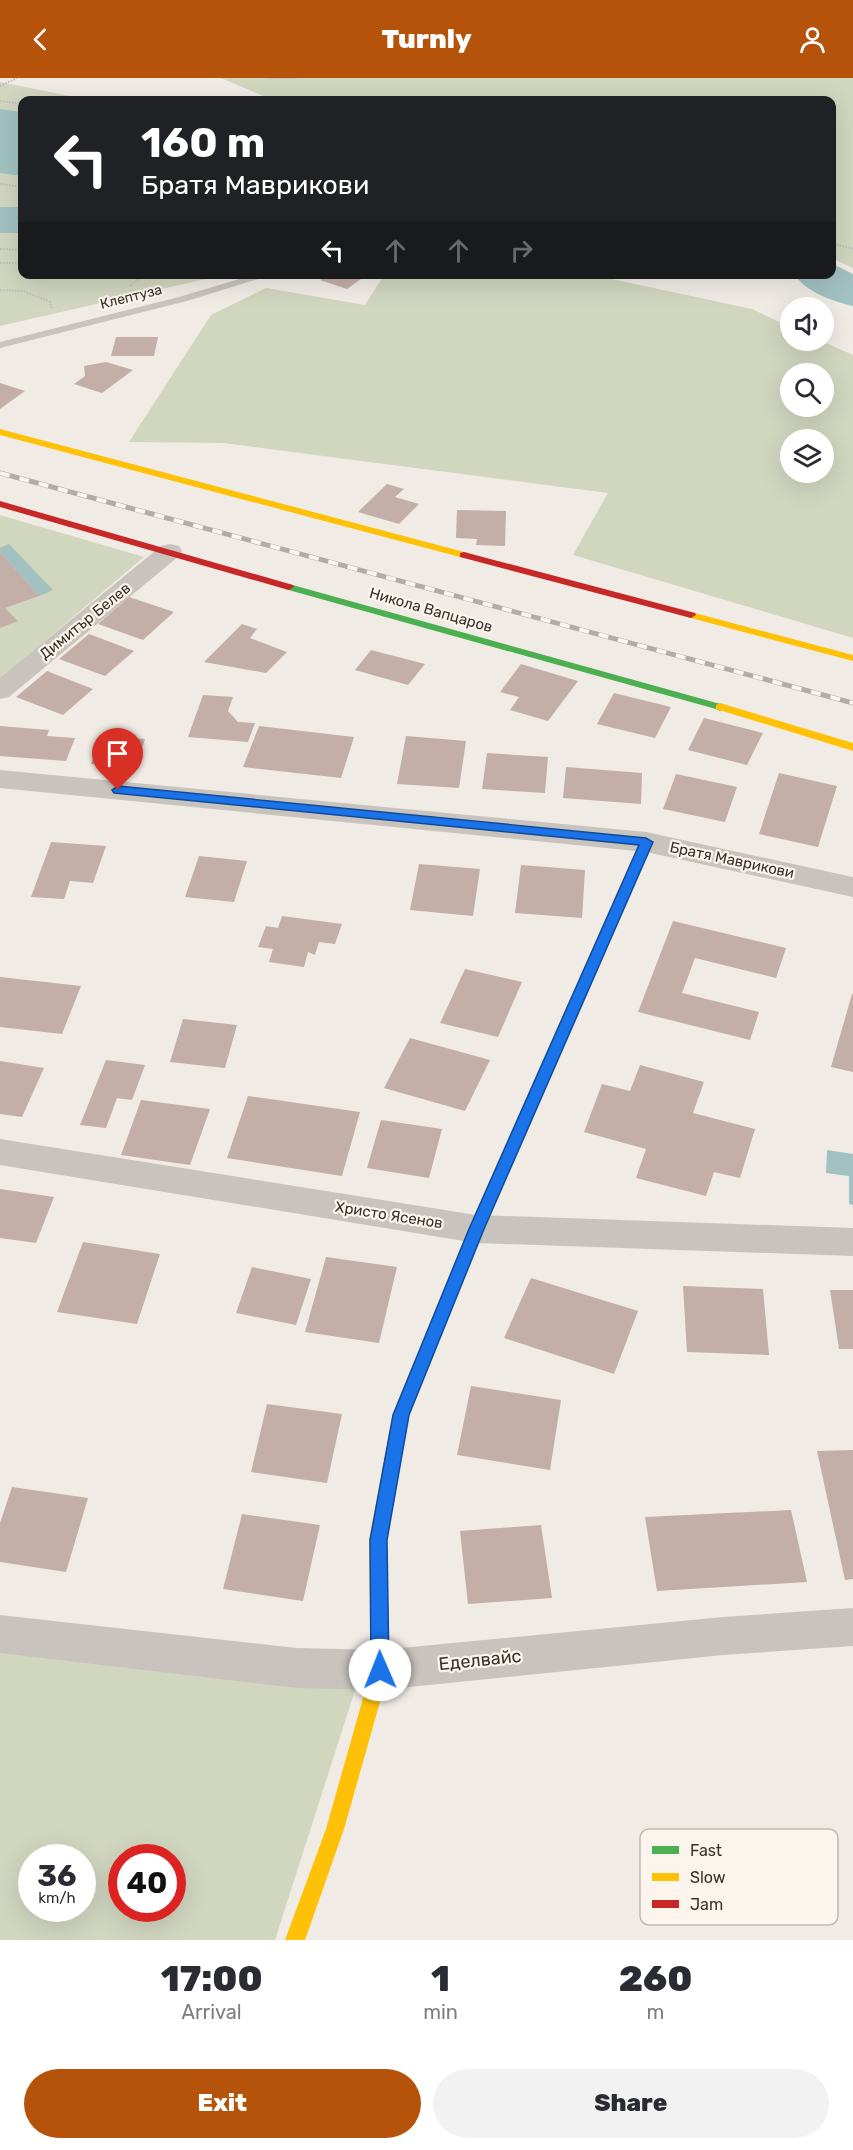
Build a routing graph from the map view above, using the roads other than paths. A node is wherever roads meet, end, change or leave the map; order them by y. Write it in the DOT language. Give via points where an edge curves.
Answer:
graph roads {
  1 [pos="252,279"];
  2 [pos="0,345"];
  3 [pos="0,432"];
  4 [pos="0,504"];
  5 [pos="170,551"];
  6 [pos="853,658"];
  7 [pos="0,691"];
  8 [pos="853,747"];
  9 [pos="0,779"];
  10 [pos="646,842"];
  11 [pos="853,887"];
  12 [pos="0,1152"];
  13 [pos="476,1229"];
  14 [pos="853,1242"];
  15 [pos="853,1627"];
  16 [pos="0,1634"];
  17 [pos="380,1670"];
  18 [pos="296,1940"];
  1 -- 2 [label="lane, Клептуза"];
  3 -- 6 [label="street"];
  4 -- 5 [label="street, Никола Вапцаров"];
  5 -- 7 [label="street, Димитър Белев"];
  5 -- 8 [label="street, Никола Вапцаров"];
  9 -- 10 [label="street, Братя Маврикови"];
  10 -- 11 [label="street, Братя Маврикови"];
  10 -- 13 [label="street"];
  12 -- 13 [label="street, Христо Ясенов"];
  13 -- 14 [label="street, Христо Ясенов"];
  13 -- 17 [label="street" via="401,1415 378,1540"];
  15 -- 17 [label="street, Еделвайс"];
  16 -- 17 [label="street, Еделвайс" via="297,1668"];
  17 -- 18 [label="street" via="335,1829"];
}
